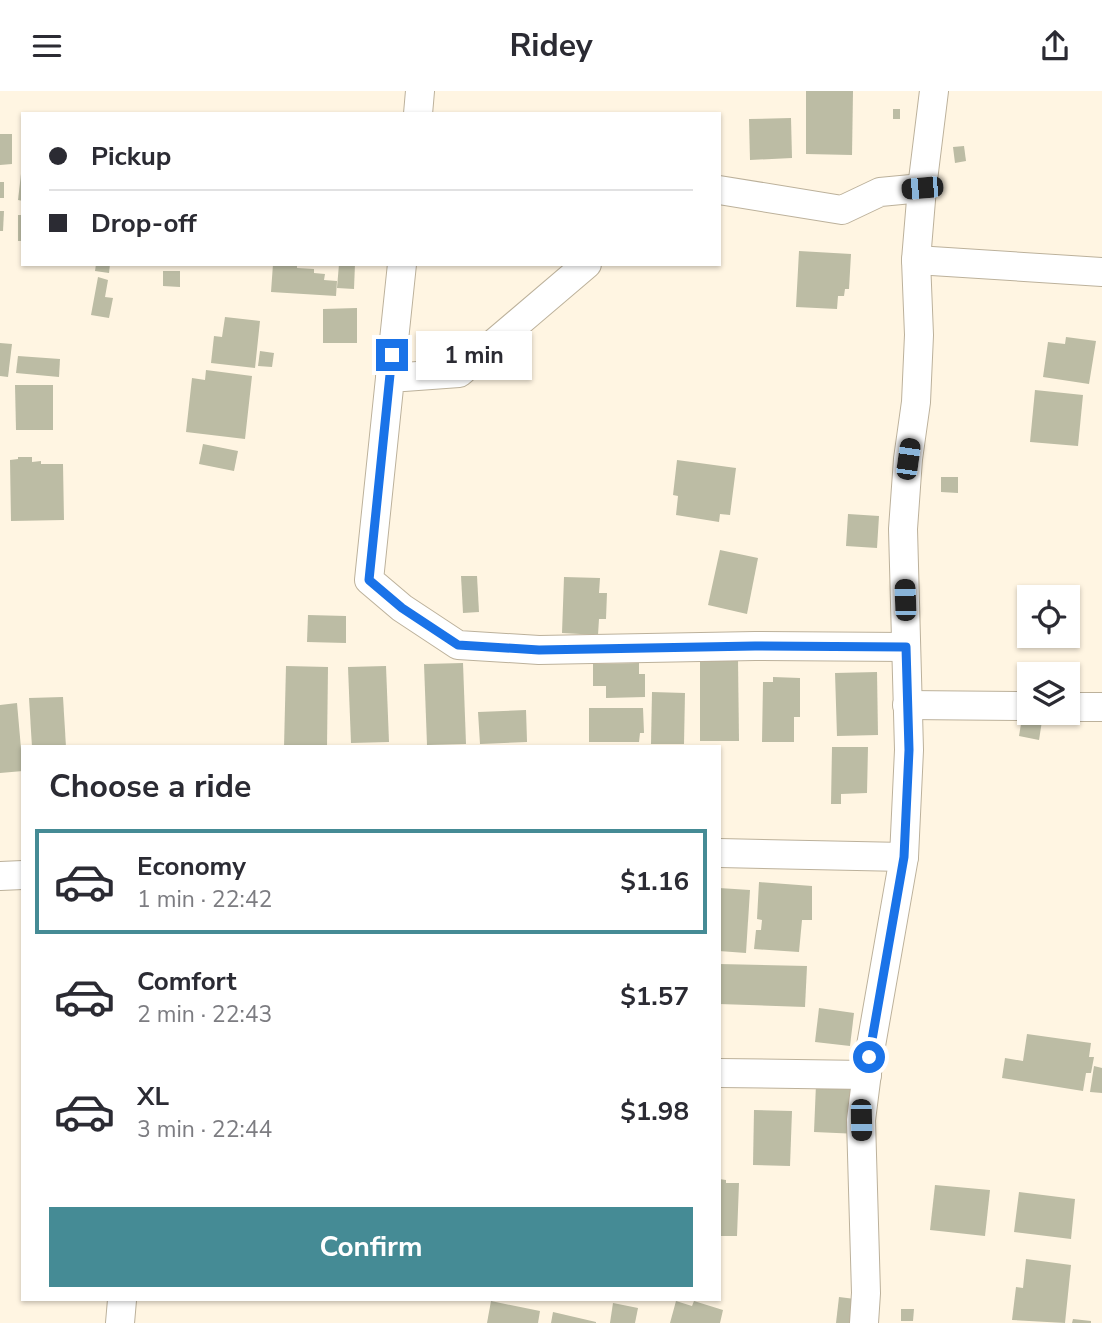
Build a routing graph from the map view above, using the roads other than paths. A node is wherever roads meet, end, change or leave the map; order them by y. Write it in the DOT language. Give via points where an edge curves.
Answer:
graph roads {
  1 [pos="420,91"];
  2 [pos="934,91"];
  3 [pos="418,112"];
  4 [pos="922,188"];
  5 [pos="721,190"];
  6 [pos="916,260"];
  7 [pos="402,266"];
  8 [pos="584,266"];
  9 [pos="1102,272"];
  10 [pos="390,378"];
  11 [pos="906,647"];
  12 [pos="907,705"];
  13 [pos="1017,706"];
  14 [pos="1080,706"];
  15 [pos="1102,707"];
  16 [pos="721,853"];
  17 [pos="904,857"];
  18 [pos="21,875"];
  19 [pos="0,876"];
  20 [pos="721,1073"];
  21 [pos="867,1075"];
  22 [pos="122,1301"];
  23 [pos="120,1323"];
  24 [pos="864,1323"];
  1 -- 3 [label="street"];
  2 -- 4 [label="street"];
  4 -- 5 [label="street" via="880,192 842,210"];
  4 -- 6 [label="street"];
  6 -- 9 [label="street"];
  6 -- 11 [label="street" via="919,335 903,529"];
  7 -- 10 [label="street"];
  8 -- 10 [label="street" via="459,373"];
  10 -- 11 [label="street" via="369,580 458,645 539,650"];
  11 -- 12 [label="street"];
  12 -- 13 [label="street"];
  12 -- 17 [label="street"];
  14 -- 15 [label="street"];
  16 -- 17 [label="street"];
  17 -- 21 [label="street"];
  18 -- 19 [label="street"];
  20 -- 21 [label="street"];
  21 -- 24 [label="street" via="861,1120"];
  22 -- 23 [label="street"];
}
